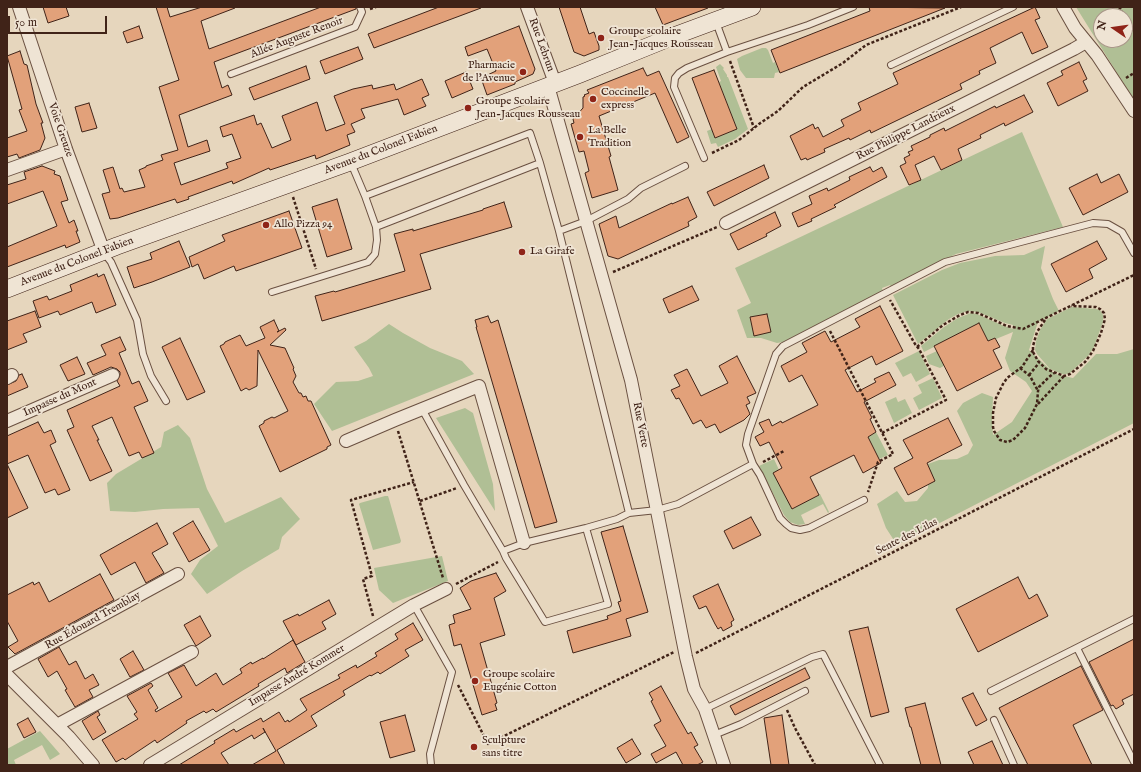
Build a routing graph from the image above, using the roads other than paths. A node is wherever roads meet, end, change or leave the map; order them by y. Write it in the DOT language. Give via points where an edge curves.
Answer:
graph roads {
  1 [pos="19,7"];
  2 [pos="527,7"];
  3 [pos="752,7"];
  4 [pos="853,7"];
  5 [pos="1013,7"];
  6 [pos="1063,7"];
  7 [pos="361,10"];
  8 [pos="715,21"];
  9 [pos="1086,42"];
  10 [pos="727,52"];
  11 [pos="891,65"];
  12 [pos="231,74"];
  13 [pos="552,85"];
  14 [pos="1134,111"];
  15 [pos="66,149"];
  16 [pos="704,158"];
  17 [pos="350,162"];
  18 [pos="540,163"];
  19 [pos="685,166"];
  20 [pos="7,170"];
  21 [pos="365,196"];
  22 [pos="586,221"];
  23 [pos="726,223"];
  24 [pos="376,227"];
  25 [pos="559,231"];
  26 [pos="104,252"];
  27 [pos="1134,254"];
  28 [pos="7,289"];
  29 [pos="272,292"];
  30 [pos="113,375"];
  31 [pos="166,401"];
  32 [pos="422,409"];
  33 [pos="7,421"];
  34 [pos="346,441"];
  35 [pos="753,464"];
  36 [pos="864,500"];
  37 [pos="657,510"];
  38 [pos="629,513"];
  39 [pos="586,528"];
  40 [pos="524,543"];
  41 [pos="503,551"];
  42 [pos="178,574"];
  43 [pos="446,589"];
  44 [pos="414,605"];
  45 [pos="1134,619"];
  46 [pos="1077,648"];
  47 [pos="192,652"];
  48 [pos="7,667"];
  49 [pos="7,675"];
  50 [pos="805,691"];
  51 [pos="991,691"];
  52 [pos="705,709"];
  53 [pos="994,720"];
  54 [pos="57,725"];
  55 [pos="714,735"];
  56 [pos="1134,762"];
  57 [pos="93,765"];
  58 [pos="150,765"];
  59 [pos="431,765"];
  60 [pos="724,765"];
  61 [pos="880,765"];
  62 [pos="1014,765"];
  1 -- 15 [label="street, Voie Greuze"];
  2 -- 13 [label="street, Rue Lebrun"];
  3 -- 8 [label="street, Avenue du Colonel Fabien"];
  4 -- 10 [label="lane"];
  5 -- 11 [label="lane"];
  6 -- 9 [label="street"];
  7 -- 12 [label="lane, Allée Auguste Renoir" via="355,27"];
  8 -- 10 [label="lane"];
  8 -- 13 [label="street, Avenue du Colonel Fabien"];
  9 -- 14 [label="street"];
  9 -- 23 [label="street, Rue Philippe Landrieux"];
  10 -- 16 [label="lane" via="688,68 675,78 674,88"];
  13 -- 17 [label="street, Avenue du Colonel Fabien"];
  13 -- 22 [label="street, Rue Verte"];
  15 -- 20 [label="street"];
  15 -- 26 [label="street, Voie Greuze"];
  17 -- 21 [label="lane"];
  17 -- 26 [label="street, Avenue du Colonel Fabien"];
  18 -- 21 [label="lane" via="530,133"];
  18 -- 24 [label="lane"];
  18 -- 25 [label="lane"];
  19 -- 22 [label="lane" via="641,188 628,199"];
  21 -- 24 [label="lane"];
  22 -- 25 [label="lane"];
  22 -- 37 [label="street, Rue Verte" via="631,380"];
  24 -- 29 [label="lane" via="375,254 368,262"];
  25 -- 38 [label="lane"];
  26 -- 28 [label="street, Avenue du Colonel Fabien"];
  26 -- 31 [label="lane" via="137,320 143,354 151,376"];
  27 -- 35 [label="lane" via="1122,232 1108,224 1093,223 945,262 782,346 776,354 748,434 746,445"];
  30 -- 33 [label="street, Impasse du Mont"];
  32 -- 34 [label="street"];
  32 -- 40 [label="street" via="479,386"];
  32 -- 41 [label="lane"];
  35 -- 36 [label="lane" via="780,518 792,528 808,528"];
  35 -- 37 [label="lane" via="678,504"];
  37 -- 38 [label="lane"];
  37 -- 52 [label="street, Rue Verte" via="685,652 694,689"];
  38 -- 39 [label="lane"];
  39 -- 40 [label="lane"];
  39 -- 41 [label="lane" via="608,604 545,622"];
  40 -- 41 [label="lane"];
  42 -- 48 [label="street, Rue Édouard Tremblay"];
  43 -- 44 [label="street, Impasse André Kommer"];
  44 -- 58 [label="street, Impasse André Kommer"];
  44 -- 59 [label="lane" via="452,672 430,754"];
  45 -- 46 [label="lane"];
  46 -- 51 [label="lane"];
  46 -- 56 [label="lane"];
  47 -- 54 [label="street"];
  49 -- 54 [label="street"];
  50 -- 55 [label="lane"];
  52 -- 55 [label="street, Rue Verte"];
  52 -- 61 [label="lane" via="812,656 823,654"];
  53 -- 62 [label="lane"];
  54 -- 57 [label="street"];
  55 -- 60 [label="street, Rue Verte"];
}
